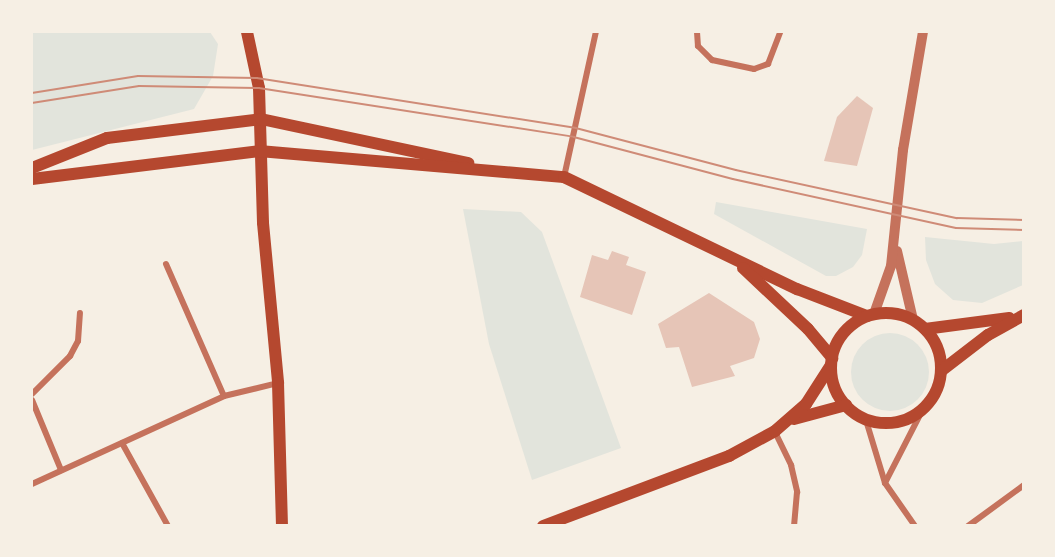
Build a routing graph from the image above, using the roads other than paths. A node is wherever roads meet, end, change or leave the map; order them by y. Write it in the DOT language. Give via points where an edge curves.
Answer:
graph roads {
  1 [pos="247,32"];
  2 [pos="596,32"];
  3 [pos="697,32"];
  4 [pos="780,32"];
  5 [pos="923,32"];
  6 [pos="261,119"];
  7 [pos="259,151"];
  8 [pos="32,168"];
  9 [pos="522,175"];
  10 [pos="564,177"];
  11 [pos="32,179"];
  12 [pos="895,239"];
  13 [pos="729,256"];
  14 [pos="166,264"];
  15 [pos="80,313"];
  16 [pos="871,315"];
  17 [pos="1023,315"];
  18 [pos="913,320"];
  19 [pos="925,329"];
  20 [pos="832,361"];
  21 [pos="941,371"];
  22 [pos="278,383"];
  23 [pos="32,394"];
  24 [pos="224,396"];
  25 [pos="32,400"];
  26 [pos="846,405"];
  27 [pos="923,409"];
  28 [pos="865,417"];
  29 [pos="790,420"];
  30 [pos="775,431"];
  31 [pos="122,443"];
  32 [pos="61,470"];
  33 [pos="885,483"];
  34 [pos="32,484"];
  35 [pos="1023,485"];
  36 [pos="168,525"];
  37 [pos="282,525"];
  38 [pos="543,525"];
  39 [pos="794,525"];
  40 [pos="915,525"];
  41 [pos="968,525"];
  1 -- 6 [label="main road"];
  2 -- 10 [label="street"];
  3 -- 4 [label="street" via="698,45 712,60 754,69 768,64"];
  5 -- 12 [label="street" via="903,150"];
  6 -- 7 [label="main road"];
  6 -- 8 [label="main road" via="107,138"];
  6 -- 9 [label="main road"];
  7 -- 9 [label="main road"];
  7 -- 11 [label="main road"];
  7 -- 22 [label="main road"];
  9 -- 10 [label="main road"];
  10 -- 13 [label="main road"];
  12 -- 16 [label="street" via="886,285"];
  12 -- 18 [label="street"];
  13 -- 16 [label="main road" via="796,289"];
  13 -- 20 [label="main road" via="808,329"];
  14 -- 24 [label="street"];
  15 -- 23 [label="street" via="78,341 70,356"];
  16 -- 18 [label="main road" via="898,314"];
  16 -- 20 [label="main road" via="842,335"];
  17 -- 19 [label="main road" via="974,326"];
  17 -- 21 [label="main road" via="988,335"];
  18 -- 19 [label="main road"];
  19 -- 21 [label="main road" via="938,348"];
  20 -- 26 [label="main road" via="833,379"];
  20 -- 29 [label="main road"];
  21 -- 27 [label="main road" via="933,398"];
  22 -- 24 [label="street"];
  22 -- 37 [label="main road"];
  24 -- 31 [label="street"];
  25 -- 32 [label="street"];
  26 -- 28 [label="main road"];
  26 -- 29 [label="main road"];
  27 -- 28 [label="main road" via="892,423"];
  27 -- 33 [label="street"];
  28 -- 33 [label="street"];
  29 -- 30 [label="main road"];
  30 -- 38 [label="main road" via="729,456"];
  30 -- 39 [label="street" via="791,465 796,492"];
  31 -- 32 [label="street"];
  31 -- 36 [label="street"];
  32 -- 34 [label="street"];
  33 -- 40 [label="street"];
  35 -- 41 [label="street"];
}
